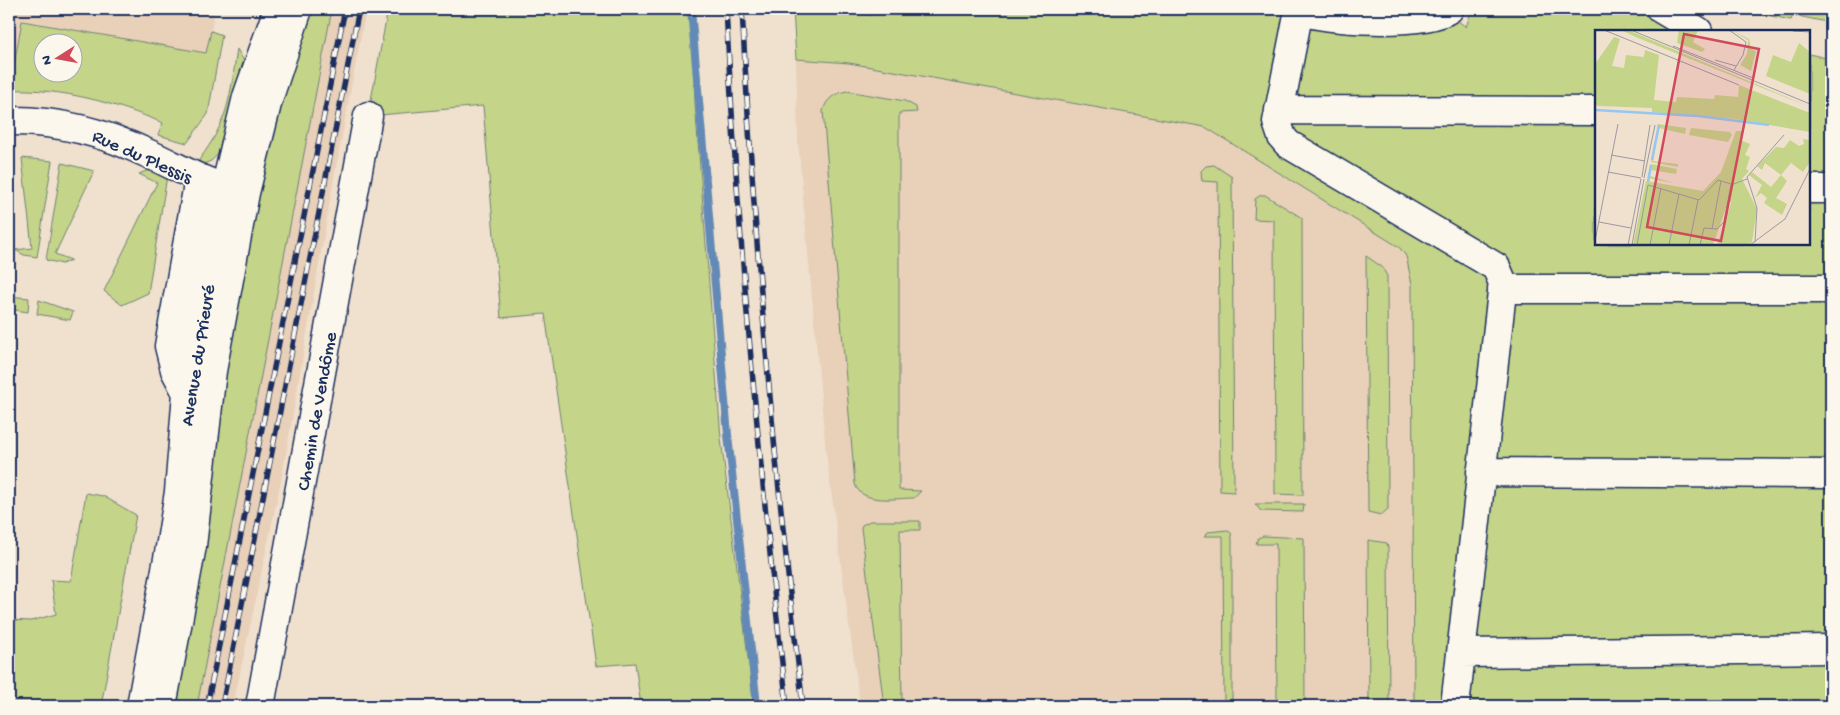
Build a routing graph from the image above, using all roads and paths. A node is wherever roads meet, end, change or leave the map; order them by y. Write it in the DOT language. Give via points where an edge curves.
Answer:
graph roads {
  1 [pos="278,9"];
  2 [pos="298,9"];
  3 [pos="1299,9"];
  4 [pos="1449,9"];
  5 [pos="1661,9"];
  6 [pos="1696,30"];
  7 [pos="1279,110"];
  8 [pos="1595,111"];
  9 [pos="368,116"];
  10 [pos="9,121"];
  11 [pos="199,179"];
  12 [pos="1810,189"];
  13 [pos="1831,189"];
  14 [pos="235,191"];
  15 [pos="1502,289"];
  16 [pos="1831,289"];
  17 [pos="187,393"];
  18 [pos="1481,472"];
  19 [pos="1831,474"];
  20 [pos="182,544"];
  21 [pos="1831,649"];
  22 [pos="1461,653"];
  23 [pos="141,706"];
  24 [pos="162,706"];
  25 [pos="260,706"];
  26 [pos="1455,706"];
  1 -- 14 [label="street, Avenue du Prieuré" via="247,97"];
  2 -- 14 [label="street, Avenue du Prieuré"];
  3 -- 4 [label="street" via="1341,18 1403,20 1427,18"];
  3 -- 7 [label="street"];
  5 -- 6 [label="street"];
  7 -- 8 [label="street"];
  7 -- 15 [label="street" via="1278,129 1288,144 1496,267 1503,283"];
  9 -- 25 [label="street, Chemin de Vendôme"];
  10 -- 11 [label="street, Rue du Plessis" via="25,120 89,130 139,149"];
  11 -- 14 [label="street, Rue du Plessis"];
  11 -- 17 [label="street" via="169,346 175,370"];
  12 -- 13 [label="street"];
  14 -- 17 [label="street, Avenue du Prieuré"];
  14 -- 20 [label="street, Avenue du Prieuré" via="212,371"];
  15 -- 16 [label="street"];
  15 -- 18 [label="street"];
  17 -- 20 [label="street, Avenue du Prieuré" via="179,492"];
  18 -- 19 [label="street"];
  18 -- 22 [label="street"];
  20 -- 23 [label="street, Avenue du Prieuré"];
  20 -- 24 [label="street, Avenue du Prieuré"];
  21 -- 22 [label="street"];
  22 -- 26 [label="street"];
}
